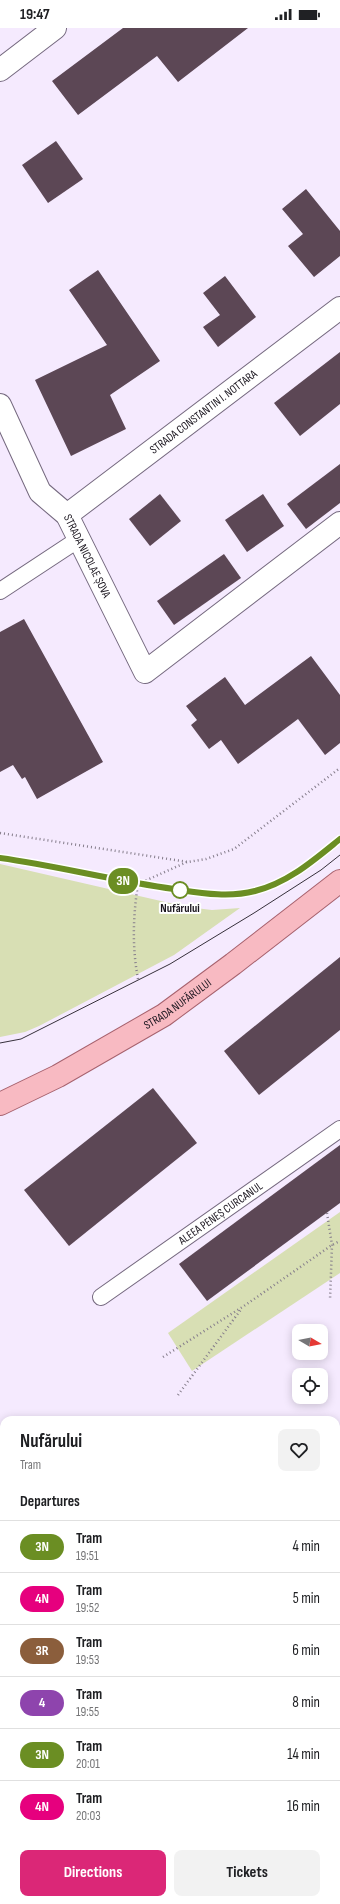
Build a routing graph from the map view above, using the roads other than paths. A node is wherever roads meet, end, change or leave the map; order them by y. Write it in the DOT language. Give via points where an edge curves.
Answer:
graph roads {
  1 [pos="55,28"];
  2 [pos="0,70"];
  3 [pos="340,308"];
  4 [pos="0,405"];
  5 [pos="67,514"];
  6 [pos="340,523"];
  7 [pos="79,539"];
  8 [pos="0,592"];
  9 [pos="340,881"];
  10 [pos="0,1104"];
  11 [pos="340,1129"];
  12 [pos="101,1297"];
  1 -- 2 [label="street"];
  3 -- 5 [label="street, STRADA CONSTANTIN I. NOTTARA"];
  4 -- 5 [label="street, STRADA NICOLAE ȘOVA" via="40,492"];
  5 -- 7 [label="street, STRADA NICOLAE ȘOVA"];
  6 -- 7 [label="street, STRADA NICOLAE ȘOVA" via="145,672"];
  7 -- 8 [label="lane"];
  9 -- 10 [label="main road, STRADA NUFĂRULUI" via="164,1015 58,1076"];
  11 -- 12 [label="lane, ALEEA PENEȘ CURCANUL"];
}
